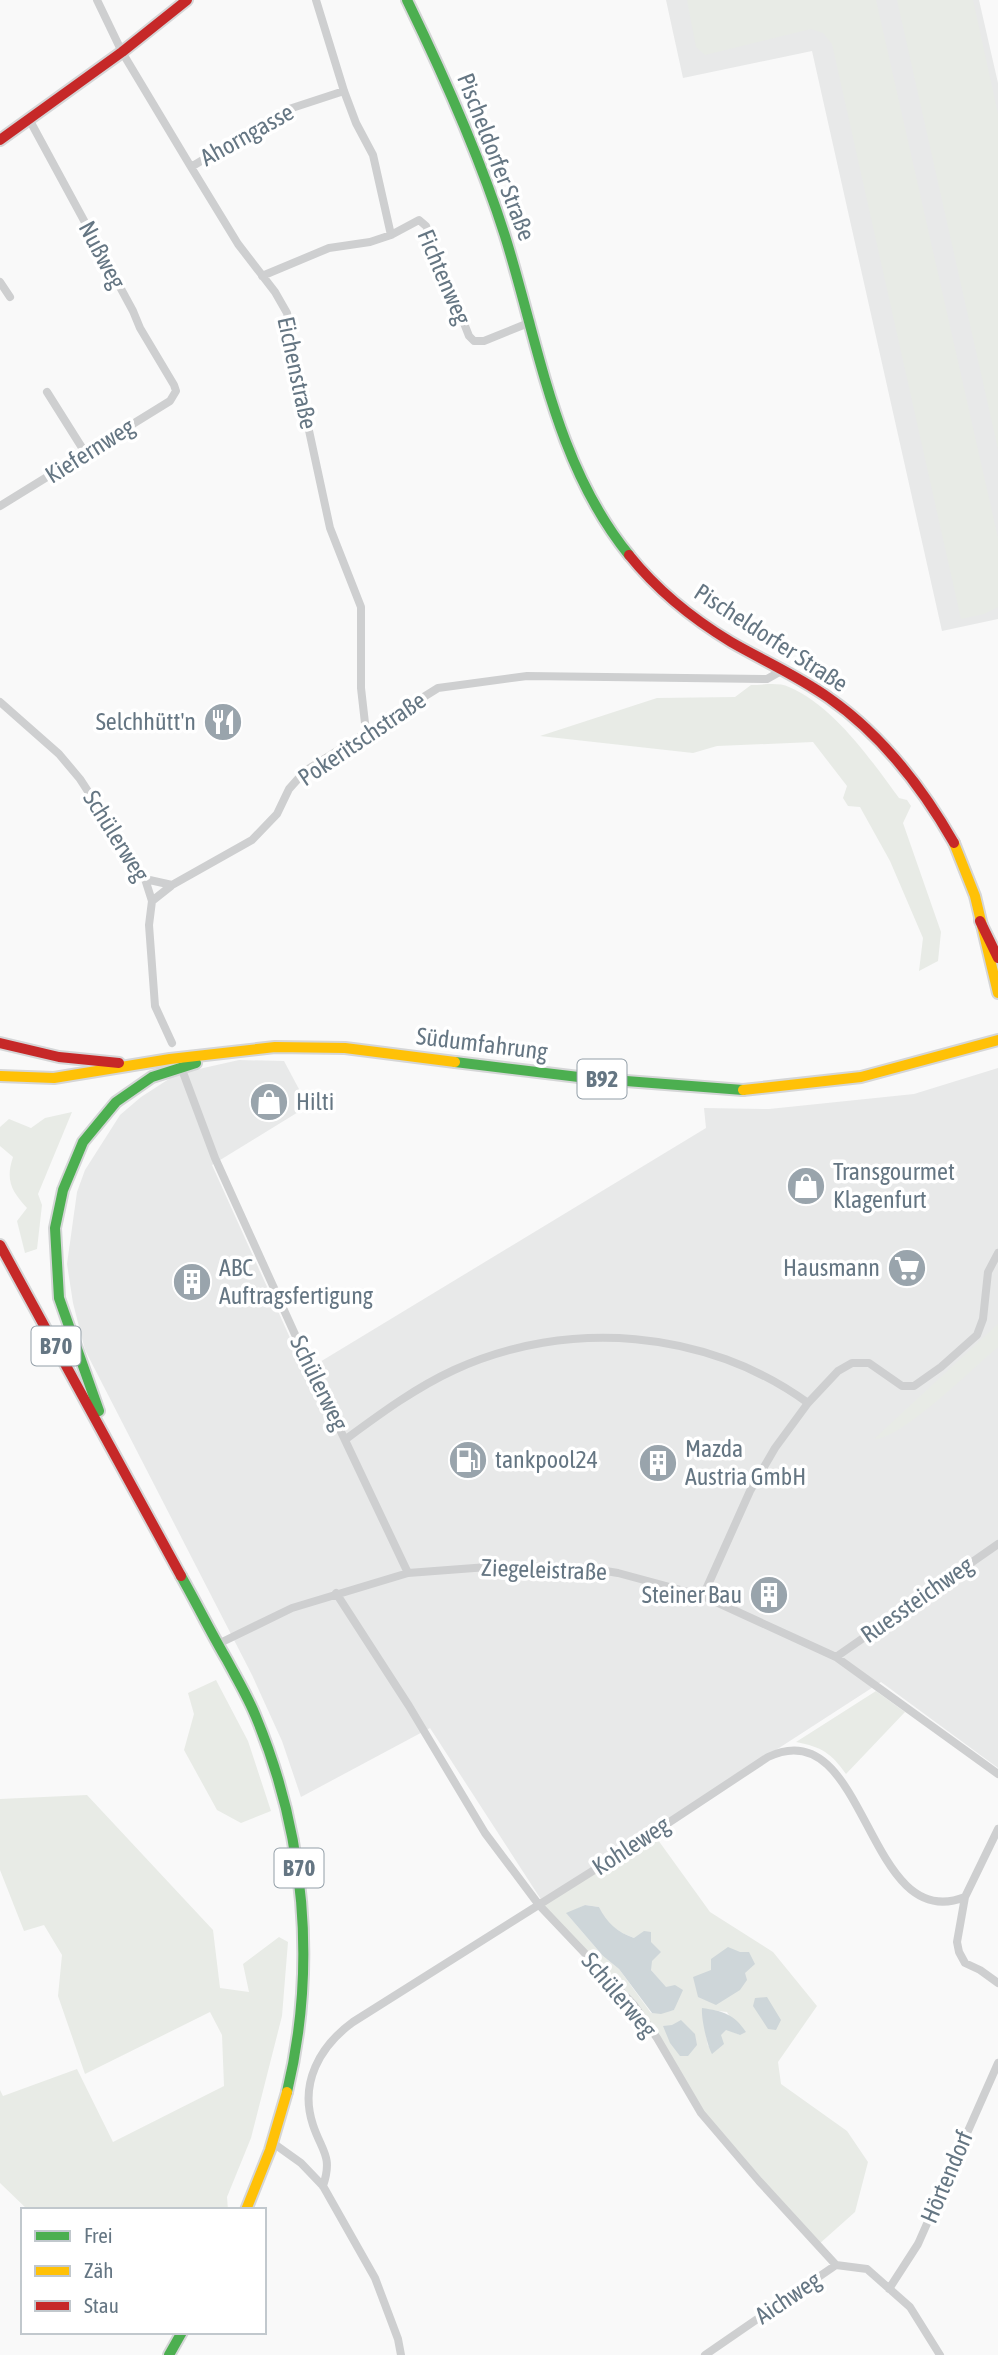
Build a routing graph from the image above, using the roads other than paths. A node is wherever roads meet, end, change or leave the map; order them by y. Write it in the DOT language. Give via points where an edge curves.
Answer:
graph roads {
  1 [pos="97,0"];
  2 [pos="187,0"];
  3 [pos="316,0"];
  4 [pos="407,0"];
  5 [pos="122,52"];
  6 [pos="344,91"];
  7 [pos="29,118"];
  8 [pos="0,140"];
  9 [pos="191,167"];
  10 [pos="391,235"];
  11 [pos="261,276"];
  12 [pos="0,282"];
  13 [pos="10,297"];
  14 [pos="531,322"];
  15 [pos="176,391"];
  16 [pos="47,392"];
  17 [pos="86,454"];
  18 [pos="0,506"];
  19 [pos="783,670"];
  20 [pos="0,702"];
  21 [pos="366,732"];
  22 [pos="145,879"];
  23 [pos="172,885"];
  24 [pos="152,901"];
  25 [pos="981,921"];
  26 [pos="998,958"];
  27 [pos="998,993"];
  28 [pos="998,1040"];
  29 [pos="0,1043"];
  30 [pos="172,1043"];
  31 [pos="243,1051"];
  32 [pos="140,1065"];
  33 [pos="184,1075"];
  34 [pos="0,1076"];
  35 [pos="0,1245"];
  36 [pos="998,1253"];
  37 [pos="808,1403"];
  38 [pos="346,1439"];
  39 [pos="113,1447"];
  40 [pos="998,1544"];
  41 [pos="408,1573"];
  42 [pos="336,1593"];
  43 [pos="703,1596"];
  44 [pos="218,1644"];
  45 [pos="836,1657"];
  46 [pos="998,1774"];
  47 [pos="998,1829"];
  48 [pos="965,1897"];
  49 [pos="539,1905"];
  50 [pos="998,1983"];
  51 [pos="998,2063"];
  52 [pos="272,2143"];
  53 [pos="323,2186"];
  54 [pos="247,2208"];
  55 [pos="836,2265"];
  56 [pos="889,2289"];
  57 [pos="181,2334"];
  58 [pos="169,2355"];
  59 [pos="401,2355"];
  60 [pos="705,2355"];
  61 [pos="940,2355"];
  1 -- 5 [label="street, Eichenstraße"];
  2 -- 5 [label="main road"];
  3 -- 6 [label="street, Fichtenweg"];
  4 -- 14 [label="main road, Pischeldorfer Straße" via="471,142"];
  5 -- 7 [label="main road"];
  5 -- 9 [label="street, Eichenstraße"];
  6 -- 9 [label="street, Ahorngasse" via="286,110"];
  6 -- 10 [label="street, Fichtenweg" via="373,155"];
  7 -- 8 [label="main road"];
  7 -- 15 [label="street, Nußweg"];
  9 -- 11 [label="street, Eichenstraße"];
  10 -- 11 [label="street" via="328,248"];
  10 -- 14 [label="street, Fichtenweg" via="419,220 426,226 474,341"];
  11 -- 21 [label="street, Eichenstraße" via="287,313 330,528 361,607 360,688"];
  12 -- 13 [label="street"];
  14 -- 19 [label="main road, Pischeldorfer Straße" via="569,454 609,529 661,590 692,616"];
  15 -- 17 [label="street, Kiefernweg" via="170,401"];
  16 -- 17 [label="street"];
  17 -- 18 [label="street, Kiefernweg"];
  19 -- 21 [label="street, Pokeritschstraße" via="767,679 527,676 438,688"];
  19 -- 25 [label="main road, Pischeldorfer Straße" via="831,699 912,778 951,838"];
  20 -- 22 [label="street, Schülerweg" via="80,779"];
  21 -- 23 [label="street, Pokeritschstraße" via="305,771 289,789 277,814 252,840"];
  22 -- 23 [label="street"];
  22 -- 24 [label="street, Schülerweg"];
  23 -- 24 [label="street, Pokeritschstraße"];
  24 -- 30 [label="street, Schülerweg" via="149,925 155,1006"];
  25 -- 26 [label="main road"];
  25 -- 27 [label="main road, Pischeldorfer Straße"];
  28 -- 31 [label="main road, Südumfahrung / B92" via="861,1077 743,1090 587,1078 345,1048"];
  29 -- 32 [label="main road, B92" via="31,1053"];
  31 -- 32 [label="main road, Südumfahrung / B92"];
  31 -- 39 [label="main road, B92" via="175,1068 132,1089 83,1142 63,1190 55,1228 59,1298"];
  32 -- 34 [label="main road, Südumfahrung / B92" via="54,1078"];
  33 -- 38 [label="street, Schülerweg" via="215,1158"];
  35 -- 39 [label="main road, B70"];
  36 -- 37 [label="street" via="988,1272 984,1319 977,1335 941,1367 914,1386 902,1386 869,1363 852,1363"];
  37 -- 38 [label="street" via="765,1374 710,1353 656,1341 596,1338 531,1346 473,1362 415,1391"];
  37 -- 43 [label="street" via="750,1491"];
  38 -- 41 [label="street, Schülerweg"];
  39 -- 44 [label="main road, B70"];
  40 -- 45 [label="street, Ruessteichweg"];
  41 -- 42 [label="street, Ziegeleistraße"];
  41 -- 43 [label="street, Ziegeleistraße" via="501,1566 587,1568"];
  42 -- 44 [label="street, Ziegeleistraße" via="292,1608"];
  42 -- 49 [label="street, Schülerweg" via="485,1833"];
  43 -- 45 [label="street, Ziegeleistraße"];
  44 -- 52 [label="main road, B70" via="270,1751 299,1870 306,1963 301,2029"];
  45 -- 46 [label="street, Ziegeleistraße"];
  47 -- 48 [label="street"];
  48 -- 49 [label="street, Kohleweg" via="941,1903 914,1891 888,1864 854,1800 833,1772 814,1755 788,1749 768,1757"];
  48 -- 50 [label="street" via="959,1952 965,1963"];
  49 -- 53 [label="street, Kohleweg" via="330,2041 316,2066 309,2094 313,2124 327,2159"];
  49 -- 55 [label="street, Schülerweg" via="634,2005 701,2113"];
  51 -- 56 [label="street, Hörtendorf" via="918,2244"];
  52 -- 53 [label="street" via="302,2163"];
  52 -- 54 [label="main road, B70"];
  53 -- 59 [label="street" via="375,2278"];
  55 -- 56 [label="street" via="867,2269"];
  55 -- 60 [label="street, Aichweg"];
  56 -- 61 [label="street" via="909,2307"];
  57 -- 58 [label="main road"];
}
